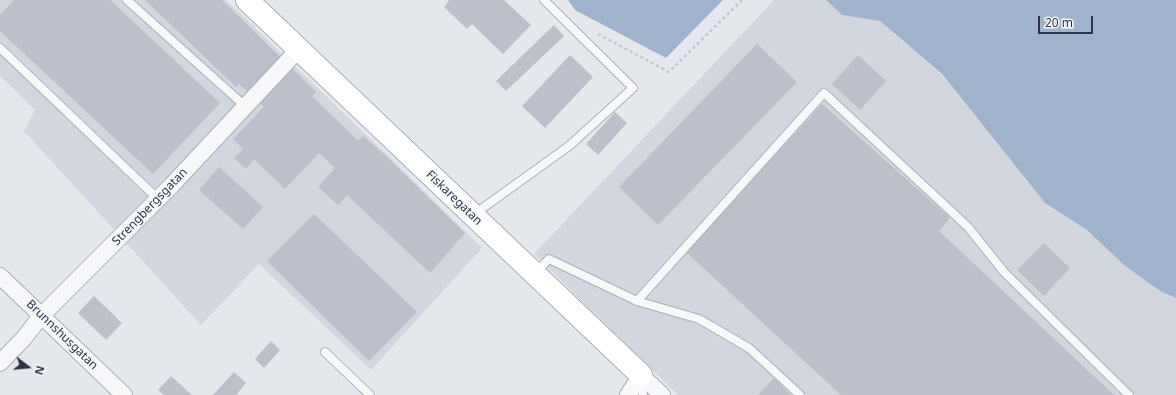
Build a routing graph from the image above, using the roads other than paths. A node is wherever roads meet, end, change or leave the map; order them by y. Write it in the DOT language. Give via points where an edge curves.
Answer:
graph roads {
  1 [pos="127,0"];
  2 [pos="247,0"];
  3 [pos="544,0"];
  4 [pos="0,48"];
  5 [pos="298,50"];
  6 [pos="246,106"];
  7 [pos="158,199"];
  8 [pos="472,215"];
  9 [pos="534,274"];
  10 [pos="0,276"];
  11 [pos="637,301"];
  12 [pos="42,316"];
  13 [pos="325,352"];
  14 [pos="0,362"];
  15 [pos="642,385"];
  16 [pos="124,395"];
  17 [pos="370,395"];
  18 [pos="628,395"];
  19 [pos="662,395"];
  20 [pos="800,395"];
  21 [pos="1129,395"];
  1 -- 6 [label="lane"];
  2 -- 5 [label="street, Fiskaregatan"];
  3 -- 8 [label="lane" via="633,88 569,146"];
  4 -- 7 [label="lane"];
  5 -- 6 [label="street, Strengbergsgatan"];
  5 -- 8 [label="street, Fiskaregatan"];
  6 -- 7 [label="street, Strengbergsgatan"];
  7 -- 12 [label="street, Strengbergsgatan"];
  8 -- 9 [label="street, Fiskaregatan"];
  9 -- 11 [label="lane" via="549,258"];
  9 -- 15 [label="street, Fiskaregatan"];
  10 -- 12 [label="street, Brunnshusgatan"];
  11 -- 20 [label="lane" via="705,322 749,348"];
  11 -- 21 [label="lane" via="824,93 968,227 1004,272"];
  12 -- 14 [label="street, Strengbergsgatan"];
  12 -- 16 [label="street, Brunnshusgatan"];
  13 -- 17 [label="lane"];
  15 -- 18 [label="street"];
  15 -- 19 [label="street, Fiskaregatan"];
}
